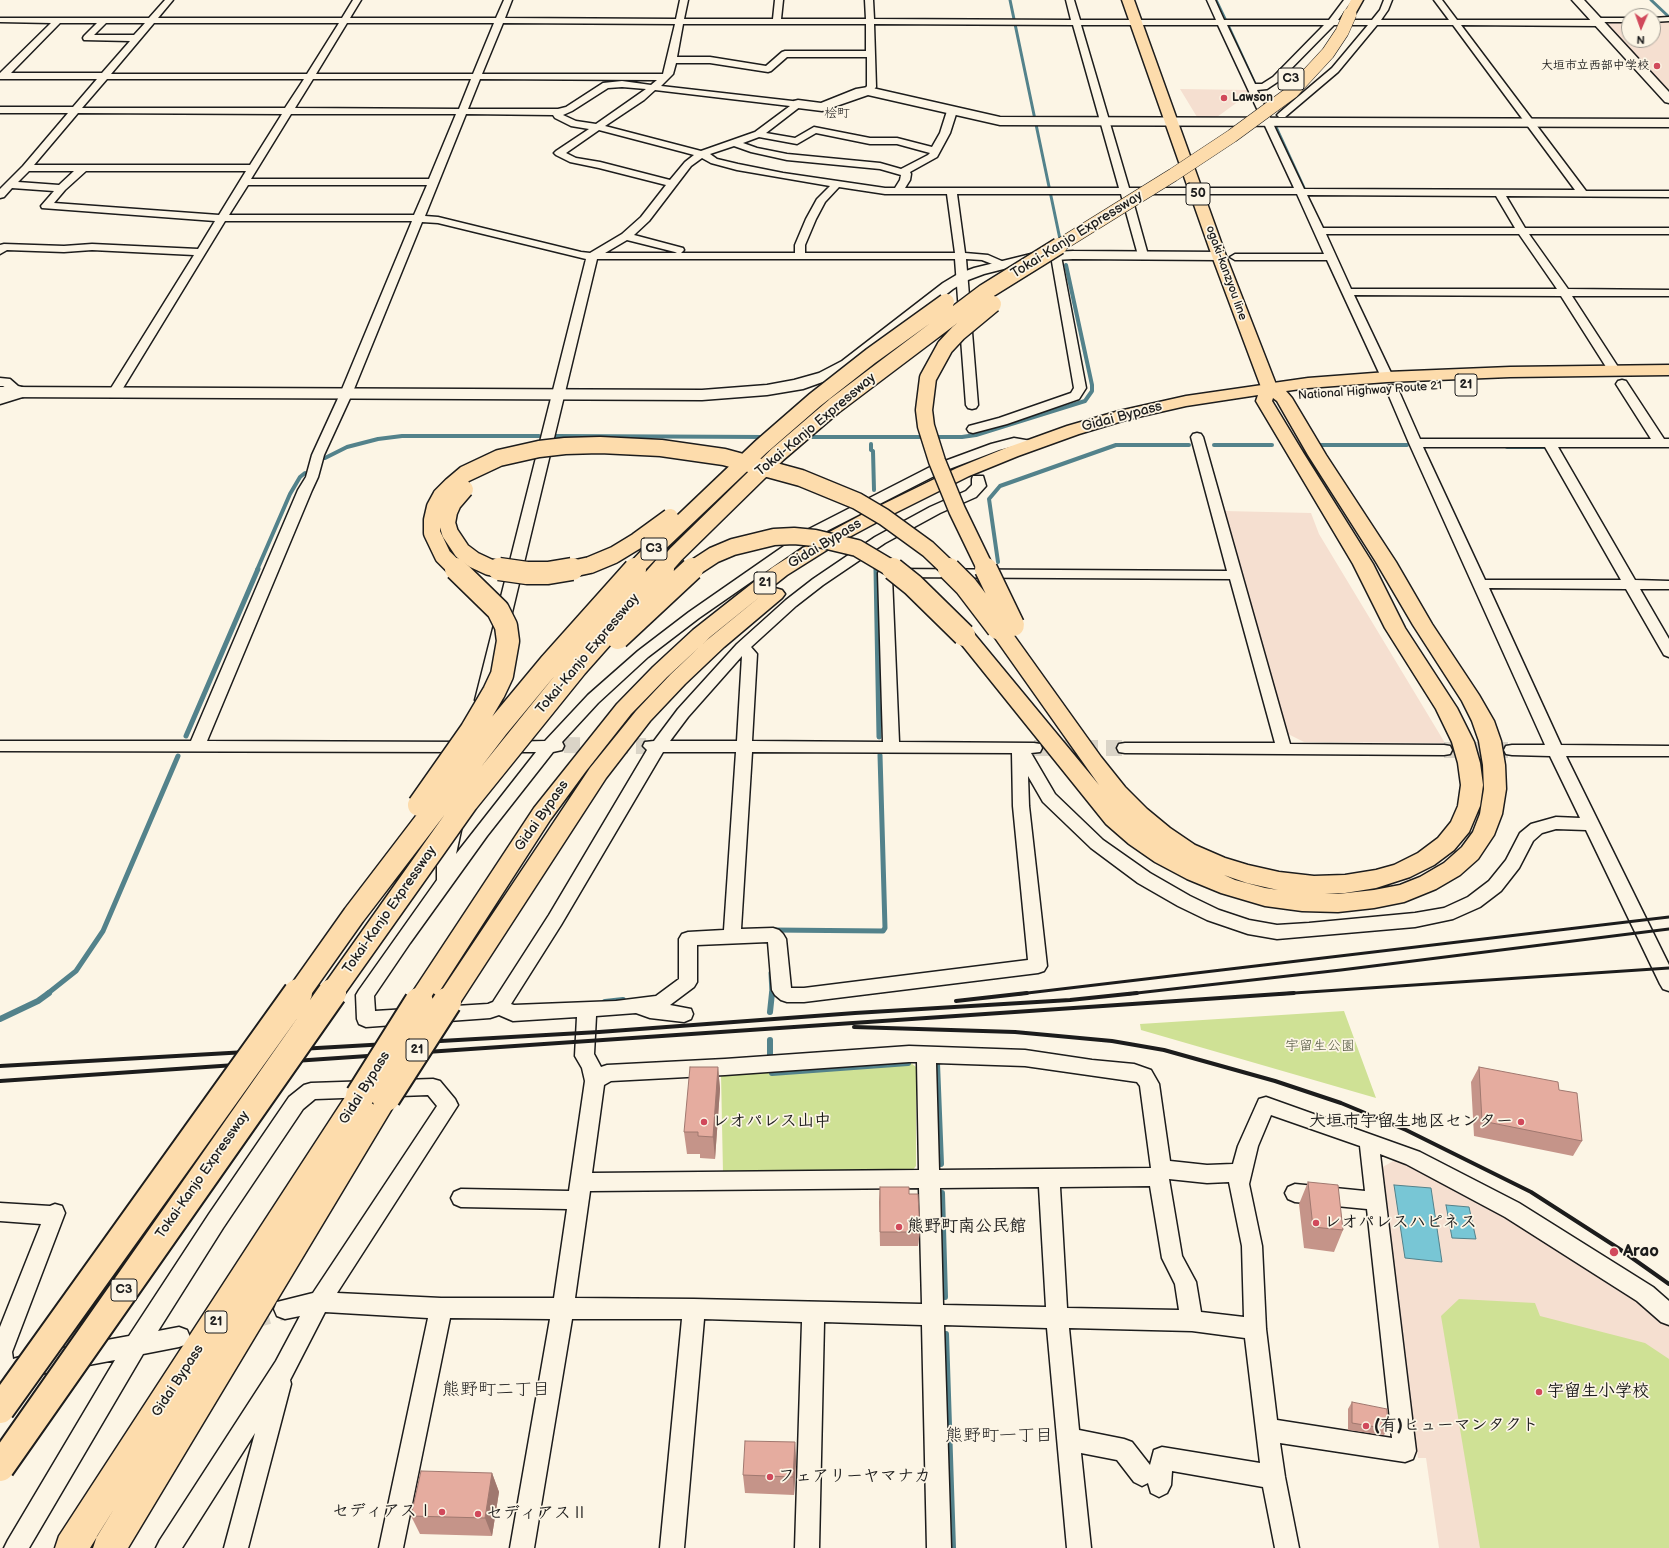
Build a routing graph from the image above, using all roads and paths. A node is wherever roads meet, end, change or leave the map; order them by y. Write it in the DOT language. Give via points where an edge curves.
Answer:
graph roads {
  1 [pos="169,0"];
  2 [pos="357,0"];
  3 [pos="508,0"];
  4 [pos="684,0"];
  5 [pos="779,0"];
  6 [pos="869,0"];
  7 [pos="1070,0"];
  8 [pos="1128,0"];
  9 [pos="1211,0"];
  10 [pos="1348,0"];
  11 [pos="1357,0"];
  12 [pos="1388,0"];
  13 [pos="1438,0"];
  14 [pos="1578,0"];
  15 [pos="1350,14"];
  16 [pos="0,20"];
  17 [pos="58,20"];
  18 [pos="104,20"];
  19 [pos="1621,20"];
  20 [pos="151,21"];
  21 [pos="344,21"];
  22 [pos="499,21"];
  23 [pos="680,21"];
  24 [pos="777,21"];
  25 [pos="870,21"];
  26 [pos="1598,21"];
  27 [pos="1076,22"];
  28 [pos="1136,22"];
  29 [pos="1222,22"];
  30 [pos="1332,22"];
  31 [pos="1374,22"];
  32 [pos="1455,22"];
  33 [pos="136,38"];
  34 [pos="870,54"];
  35 [pos="672,60"];
  36 [pos="2,76"];
  37 [pos="104,76"];
  38 [pos="309,76"];
  39 [pos="477,77"];
  40 [pos="665,77"];
  41 [pos="1276,79"];
  42 [pos="1251,87"];
  43 [pos="1317,87"];
  44 [pos="653,88"];
  45 [pos="868,91"];
  46 [pos="1669,99"];
  47 [pos="798,104"];
  48 [pos="0,110"];
  49 [pos="75,110"];
  50 [pos="287,111"];
  51 [pos="462,111"];
  52 [pos="952,111"];
  53 [pos="558,112"];
  54 [pos="1282,116"];
  55 [pos="1105,122"];
  56 [pos="1172,122"];
  57 [pos="1267,122"];
  58 [pos="1531,122"];
  59 [pos="1669,123"];
  60 [pos="598,127"];
  61 [pos="758,134"];
  62 [pos="735,143"];
  63 [pos="935,151"];
  64 [pos="702,154"];
  65 [pos="26,168"];
  66 [pos="83,168"];
  67 [pos="253,168"];
  68 [pos="902,172"];
  69 [pos="1173,176"];
  70 [pos="244,182"];
  71 [pos="433,182"];
  72 [pos="672,184"];
  73 [pos="838,184"];
  74 [pos="9,185"];
  75 [pos="61,188"];
  76 [pos="898,191"];
  77 [pos="952,191"];
  78 [pos="1124,191"];
  79 [pos="1197,191"];
  80 [pos="1300,192"];
  81 [pos="1499,193"];
  82 [pos="1583,194"];
  83 [pos="1669,194"];
  84 [pos="0,195"];
  85 [pos="222,218"];
  86 [pos="418,218"];
  87 [pos="1318,231"];
  88 [pos="1522,231"];
  89 [pos="1669,231"];
  90 [pos="626,236"];
  91 [pos="0,251"];
  92 [pos="202,252"];
  93 [pos="1143,255"];
  94 [pos="592,256"];
  95 [pos="700,256"];
  96 [pos="800,256"];
  97 [pos="960,256"];
  98 [pos="1056,256"];
  99 [pos="1227,257"];
  100 [pos="1330,257"];
  101 [pos="1000,264"];
  102 [pos="963,277"];
  103 [pos="1346,292"];
  104 [pos="1565,293"];
  105 [pos="1669,293"];
  106 [pos="871,356"];
  107 [pos="1669,370"];
  108 [pos="1618,377"];
  109 [pos="0,382"];
  110 [pos="1389,383"];
  111 [pos="1669,384"];
  112 [pos="0,392"];
  113 [pos="25,392"];
  114 [pos="114,393"];
  115 [pos="346,394"];
  116 [pos="558,394"];
  117 [pos="1273,395"];
  118 [pos="0,400"];
  119 [pos="972,405"];
  120 [pos="973,429"];
  121 [pos="1197,437"];
  122 [pos="1415,443"];
  123 [pos="1549,443"];
  124 [pos="1665,443"];
  125 [pos="1033,445"];
  126 [pos="978,479"];
  127 [pos="1236,575"];
  128 [pos="1480,584"];
  129 [pos="1630,585"];
  130 [pos="1669,585"];
  131 [pos="989,630"];
  132 [pos="742,647"];
  133 [pos="1669,652"];
  134 [pos="0,746"];
  135 [pos="197,746"];
  136 [pos="556,746"];
  137 [pos="652,746"];
  138 [pos="744,746"];
  139 [pos="472,747"];
  140 [pos="891,747"];
  141 [pos="1027,748"];
  142 [pos="1125,748"];
  143 [pos="1284,749"];
  144 [pos="1444,750"];
  145 [pos="1512,750"];
  146 [pos="1556,751"];
  147 [pos="1669,751"];
  148 [pos="1591,824"];
  149 [pos="445,880"];
  150 [pos="732,936"];
  151 [pos="343,976"];
  152 [pos="1669,984"];
  153 [pos="640,1006"];
  154 [pos="499,1007"];
  155 [pos="587,1010"];
  156 [pos="684,1014"];
  157 [pos="926,1056"];
  158 [pos="595,1081"];
  159 [pos="373,1097"];
  160 [pos="217,1104"];
  161 [pos="1369,1141"];
  162 [pos="1240,1173"];
  163 [pos="1160,1174"];
  164 [pos="1049,1178"];
  165 [pos="930,1179"];
  166 [pos="580,1191"];
  167 [pos="1295,1193"];
  168 [pos="461,1198"];
  169 [pos="1376,1201"];
  170 [pos="0,1212"];
  171 [pos="319,1302"];
  172 [pos="441,1308"];
  173 [pos="563,1308"];
  174 [pos="285,1309"];
  175 [pos="694,1309"];
  176 [pos="813,1312"];
  177 [pos="934,1315"];
  178 [pos="1669,1315"];
  179 [pos="1057,1318"];
  180 [pos="1192,1321"];
  181 [pos="1255,1328"];
  182 [pos="179,1337"];
  183 [pos="136,1345"];
  184 [pos="284,1369"];
  185 [pos="2,1373"];
  186 [pos="0,1409"];
  187 [pos="1268,1430"];
  188 [pos="1068,1438"];
  189 [pos="0,1467"];
  190 [pos="1274,1477"];
  191 [pos="16,1548"];
  192 [pos="71,1548"];
  193 [pos="109,1548"];
  194 [pos="168,1548"];
  195 [pos="236,1548"];
  196 [pos="391,1548"];
  197 [pos="522,1548"];
  198 [pos="672,1548"];
  199 [pos="807,1548"];
  200 [pos="939,1548"];
  201 [pos="1079,1548"];
  202 [pos="1287,1548"];
  1 -- 20 [label="street"];
  2 -- 21 [label="street"];
  3 -- 22 [label="street"];
  4 -- 23 [label="street"];
  5 -- 24 [label="street"];
  6 -- 25 [label="street"];
  7 -- 27 [label="street"];
  8 -- 28 [label="main road, ogaki-kanzyou line / 50"];
  9 -- 29 [label="street"];
  10 -- 30 [label="street"];
  11 -- 15 [label="main road, Tokai-Kanjo Expressway / C3"];
  12 -- 31 [label="street"];
  13 -- 32 [label="street"];
  14 -- 26 [label="street"];
  15 -- 69 [label="main road, Tokai-Kanjo Expressway / C3, bridge" via="1328,53 1292,92"];
  15 -- 106 [label="main road, Tokai-Kanjo Expressway / C3, bridge" via="1300,71 1248,113 1214,137 967,288"];
  16 -- 17 [label="street"];
  17 -- 18 [label="street"];
  17 -- 36 [label="street"];
  18 -- 20 [label="street"];
  18 -- 33 [label="street" via="87,38"];
  19 -- 26 [label="street"];
  20 -- 21 [label="street"];
  20 -- 33 [label="street"];
  21 -- 22 [label="street"];
  21 -- 38 [label="street"];
  22 -- 23 [label="street"];
  22 -- 39 [label="street"];
  23 -- 24 [label="street"];
  23 -- 35 [label="street"];
  24 -- 25 [label="street"];
  25 -- 27 [label="street"];
  25 -- 34 [label="street"];
  26 -- 32 [label="street"];
  26 -- 46 [label="street"];
  27 -- 28 [label="street"];
  27 -- 55 [label="street"];
  28 -- 29 [label="street"];
  28 -- 56 [label="main road, ogaki-kanzyou line / 50"];
  29 -- 30 [label="street"];
  29 -- 42 [label="street"];
  30 -- 31 [label="street"];
  30 -- 41 [label="street"];
  31 -- 32 [label="street"];
  31 -- 43 [label="street" via="1345,59"];
  32 -- 58 [label="street"];
  33 -- 37 [label="street"];
  34 -- 35 [label="street" via="785,54 768,69 710,60"];
  34 -- 45 [label="street" via="872,88"];
  35 -- 40 [label="street" via="669,74"];
  36 -- 37 [label="street"];
  37 -- 38 [label="street"];
  37 -- 49 [label="street"];
  38 -- 39 [label="street"];
  38 -- 50 [label="street"];
  39 -- 40 [label="street"];
  39 -- 51 [label="street"];
  40 -- 44 [label="street"];
  41 -- 42 [label="street" via="1264,87"];
  41 -- 43 [label="street"];
  42 -- 57 [label="street"];
  43 -- 54 [label="street"];
  44 -- 47 [label="street"];
  44 -- 53 [label="street" via="622,84 606,85 569,109"];
  44 -- 60 [label="street"];
  45 -- 47 [label="street" via="822,107"];
  45 -- 52 [label="street"];
  47 -- 61 [label="street"];
  48 -- 49 [label="street"];
  49 -- 50 [label="street"];
  49 -- 65 [label="street"];
  50 -- 51 [label="street"];
  50 -- 67 [label="street"];
  51 -- 53 [label="street"];
  51 -- 71 [label="street"];
  52 -- 55 [label="street" via="993,120"];
  52 -- 63 [label="street" via="945,133"];
  53 -- 60 [label="street" via="558,116 574,124"];
  55 -- 56 [label="street"];
  55 -- 78 [label="street"];
  56 -- 57 [label="street"];
  56 -- 79 [label="main road, ogaki-kanzyou line / 50"];
  57 -- 58 [label="street"];
  57 -- 80 [label="street"];
  58 -- 59 [label="street"];
  58 -- 82 [label="street"];
  60 -- 64 [label="street"];
  60 -- 72 [label="street" via="559,153 573,160"];
  61 -- 62 [label="street"];
  61 -- 63 [label="street" via="797,141 814,130 870,141 897,141"];
  62 -- 64 [label="street"];
  62 -- 68 [label="street" via="787,157 880,166"];
  63 -- 68 [label="street" via="932,157"];
  64 -- 72 [label="street" via="688,164"];
  64 -- 73 [label="street" via="714,161 737,167"];
  65 -- 66 [label="street"];
  65 -- 74 [label="street"];
  66 -- 67 [label="street"];
  66 -- 75 [label="street"];
  67 -- 70 [label="street"];
  68 -- 76 [label="street" via="906,174 905,180"];
  69 -- 131 [label="main road, bridge" via="1050,261 976,317 945,347 928,378 924,394 926,426 937,461 980,559"];
  69 -- 151 [label="main road, Tokai-Kanjo Expressway / C3, bridge" via="997,284 926,336 834,406 778,454 726,504 627,608 524,730 467,802"];
  70 -- 71 [label="street"];
  70 -- 85 [label="street"];
  71 -- 86 [label="street"];
  72 -- 90 [label="street" via="645,219"];
  73 -- 76 [label="street"];
  73 -- 96 [label="street" via="821,201 811,219 800,245"];
  74 -- 75 [label="street"];
  74 -- 84 [label="street"];
  75 -- 85 [label="street" via="46,206"];
  76 -- 77 [label="street"];
  77 -- 78 [label="street"];
  77 -- 97 [label="street"];
  78 -- 79 [label="street"];
  78 -- 93 [label="street"];
  79 -- 80 [label="street"];
  79 -- 99 [label="main road, ogaki-kanzyou line / 50"];
  80 -- 81 [label="street"];
  80 -- 87 [label="street"];
  81 -- 82 [label="street"];
  81 -- 88 [label="street"];
  82 -- 83 [label="street"];
  85 -- 86 [label="street"];
  85 -- 92 [label="street"];
  86 -- 94 [label="street" via="438,220"];
  86 -- 115 [label="street"];
  87 -- 88 [label="street"];
  87 -- 100 [label="street"];
  88 -- 89 [label="street"];
  88 -- 104 [label="street"];
  90 -- 94 [label="street"];
  90 -- 95 [label="street"];
  91 -- 92 [label="street" via="4,247 92,247"];
  92 -- 114 [label="street"];
  93 -- 98 [label="street"];
  93 -- 99 [label="street"];
  94 -- 95 [label="street"];
  94 -- 116 [label="street"];
  95 -- 96 [label="street"];
  96 -- 97 [label="street"];
  97 -- 101 [label="street" via="984,257"];
  97 -- 102 [label="street"];
  98 -- 101 [label="street"];
  98 -- 120 [label="street" via="1080,388 1075,396"];
  99 -- 100 [label="street"];
  99 -- 117 [label="main road, ogaki-kanzyou line / 50"];
  100 -- 103 [label="street"];
  101 -- 102 [label="street"];
  102 -- 116 [label="street" via="925,303 848,364 825,376 797,385 702,395"];
  102 -- 119 [label="street"];
  103 -- 104 [label="street"];
  103 -- 110 [label="street"];
  104 -- 105 [label="street"];
  104 -- 108 [label="street"];
  106 -- 131 [label="main road, bridge" via="826,385 769,430 730,465 724,470 713,480 660,525 614,555 568,570 534,573 508,571 489,567 474,560 462,551 450,533 449,512 460,494 482,477 517,463 564,455 597,454 655,456 716,465 724,467 731,469 759,475 792,485 871,522 894,537 931,569"];
  106 -- 160 [label="main road, Tokai-Kanjo Expressway / C3, bridge" via="809,406 708,496 658,545 550,663 422,824"];
  107 -- 108 [label="main road, National Highway Route 21 / 21"];
  108 -- 110 [label="main road, National Highway Route 21 / 21" via="1469,385"];
  108 -- 111 [label="main road, National Highway Route 21 / 21"];
  108 -- 124 [label="street"];
  109 -- 113 [label="street" via="6,382 14,389"];
  110 -- 117 [label="main road, National Highway Route 21 / 21"];
  110 -- 122 [label="street"];
  112 -- 113 [label="street"];
  113 -- 114 [label="street"];
  113 -- 118 [label="street"];
  114 -- 115 [label="street"];
  115 -- 116 [label="street"];
  115 -- 135 [label="street" via="318,455 312,477"];
  116 -- 139 [label="street"];
  117 -- 125 [label="main road, Gidai Bypass / 21" via="1186,401 1072,430"];
  117 -- 126 [label="main road, Gidai Bypass / 21" via="1135,426 1024,461"];
  117 -- 131 [label="main road" via="1295,454 1363,564 1395,628 1454,723 1469,763 1472,785 1469,806 1461,826 1446,844 1426,859 1402,871 1376,879 1345,884 1314,885 1279,881 1232,869 1187,851 1139,815 1117,793"];
  117 -- 131 [label="main road" via="1317,455 1386,562 1483,721 1494,765 1495,789 1491,814 1483,835 1470,853 1452,869 1404,893 1338,903 1266,897 1229,887 1195,873 1137,838 1114,818 1095,796 1068,761"];
  121 -- 127 [label="street"];
  122 -- 123 [label="street"];
  122 -- 128 [label="street"];
  123 -- 124 [label="street"];
  123 -- 129 [label="street"];
  125 -- 136 [label="street" via="1014,442 939,468 812,533 694,615 643,654 593,699"];
  125 -- 159 [label="main road, Gidai Bypass / 21, bridge" via="963,472 831,539 780,571 700,635 660,672 624,709 542,814 420,1002"];
  126 -- 132 [label="street" via="979,486 972,494 908,524 818,582 791,602"];
  126 -- 159 [label="main road, Gidai Bypass / 21, bridge" via="844,546 752,612 678,679 643,716 598,773 447,1002"];
  127 -- 140 [label="street" via="885,573"];
  127 -- 143 [label="street"];
  128 -- 129 [label="street"];
  128 -- 146 [label="street"];
  129 -- 130 [label="street"];
  129 -- 133 [label="street"];
  131 -- 151 [label="main road, bridge" via="933,604 893,569 857,548 815,538 787,537 753,541 714,555 675,584 615,641 570,690"];
  131 -- 160 [label="main road, bridge" via="966,586 908,533 884,517 823,486 772,469 724,457 690,452 600,445 565,446 520,453 493,461 465,474 441,496 435,507 432,533 443,556 498,610 506,626 508,641 502,675 471,731 343,915"];
  132 -- 137 [label="street"];
  132 -- 138 [label="street" via="750,654"];
  134 -- 135 [label="street"];
  135 -- 139 [label="street"];
  136 -- 139 [label="street"];
  136 -- 149 [label="street" via="481,832"];
  137 -- 138 [label="street"];
  137 -- 154 [label="street" via="555,920"];
  138 -- 140 [label="street"];
  138 -- 150 [label="street"];
  139 -- 149 [label="street" via="445,864"];
  140 -- 141 [label="street"];
  141 -- 148 [label="street" via="1049,798 1096,844 1144,878 1184,901 1213,915 1248,927 1277,932 1415,920 1446,914 1474,902 1495,886 1513,864 1526,837 1537,828 1556,823"];
  141 -- 150 [label="street" via="1021,806 1038,966 787,995 781,990 777,939 773,935"];
  142 -- 143 [label="street"];
  143 -- 144 [label="street"];
  145 -- 146 [label="street"];
  146 -- 147 [label="street"];
  146 -- 148 [label="street"];
  148 -- 152 [label="street"];
  149 -- 154 [label="street" via="365,995 366,1019 490,1011"];
  150 -- 153 [label="street" via="688,939 688,982 662,1001"];
  151 -- 189 [label="main road, Tokai-Kanjo Expressway / C3, bridge"];
  153 -- 155 [label="street"];
  153 -- 156 [label="street" via="650,1011"];
  154 -- 155 [label="street" via="513,1013"];
  155 -- 158 [label="street" via="584,1056 591,1065"];
  157 -- 158 [label="street" via="909,1054 607,1073"];
  157 -- 163 [label="street" via="1025,1058 1134,1072 1144,1076 1149,1084"];
  157 -- 165 [label="street"];
  158 -- 166 [label="street"];
  159 -- 192 [label="main road, Gidai Bypass / 21"];
  159 -- 193 [label="main road, Gidai Bypass / 21"];
  160 -- 186 [label="main road, Tokai-Kanjo Expressway / C3, bridge"];
  161 -- 162 [label="street" via="1266,1105 1248,1146"];
  161 -- 169 [label="street"];
  161 -- 178 [label="street" via="1413,1158 1512,1210 1645,1294"];
  162 -- 163 [label="street" via="1207,1174 1172,1170"];
  162 -- 181 [label="street" via="1239,1184 1252,1246"];
  163 -- 164 [label="street"];
  163 -- 180 [label="street" via="1172,1258 1185,1282"];
  164 -- 165 [label="street"];
  164 -- 179 [label="street"];
  165 -- 166 [label="street"];
  165 -- 177 [label="street"];
  166 -- 168 [label="street"];
  166 -- 173 [label="street"];
  167 -- 169 [label="street"];
  169 -- 187 [label="street" via="1405,1451"];
  170 -- 185 [label="street" via="54,1214 1,1352"];
  171 -- 172 [label="street"];
  171 -- 174 [label="street"];
  171 -- 183 [label="street" via="448,1105 433,1087 311,1091 296,1103"];
  171 -- 184 [label="street"];
  172 -- 173 [label="street"];
  172 -- 196 [label="street"];
  173 -- 175 [label="street"];
  173 -- 197 [label="street"];
  175 -- 176 [label="street"];
  175 -- 198 [label="street"];
  176 -- 177 [label="street"];
  176 -- 199 [label="street"];
  177 -- 179 [label="street"];
  177 -- 200 [label="street"];
  179 -- 180 [label="street"];
  179 -- 188 [label="street"];
  180 -- 181 [label="street"];
  181 -- 187 [label="street"];
  182 -- 183 [label="street"];
  183 -- 185 [label="street" via="30,1364"];
  183 -- 191 [label="street"];
  184 -- 194 [label="street"];
  184 -- 195 [label="street"];
  187 -- 190 [label="street"];
  188 -- 190 [label="street" via="1124,1450 1150,1480 1162,1458"];
  188 -- 201 [label="street"];
  190 -- 202 [label="street"];
}
